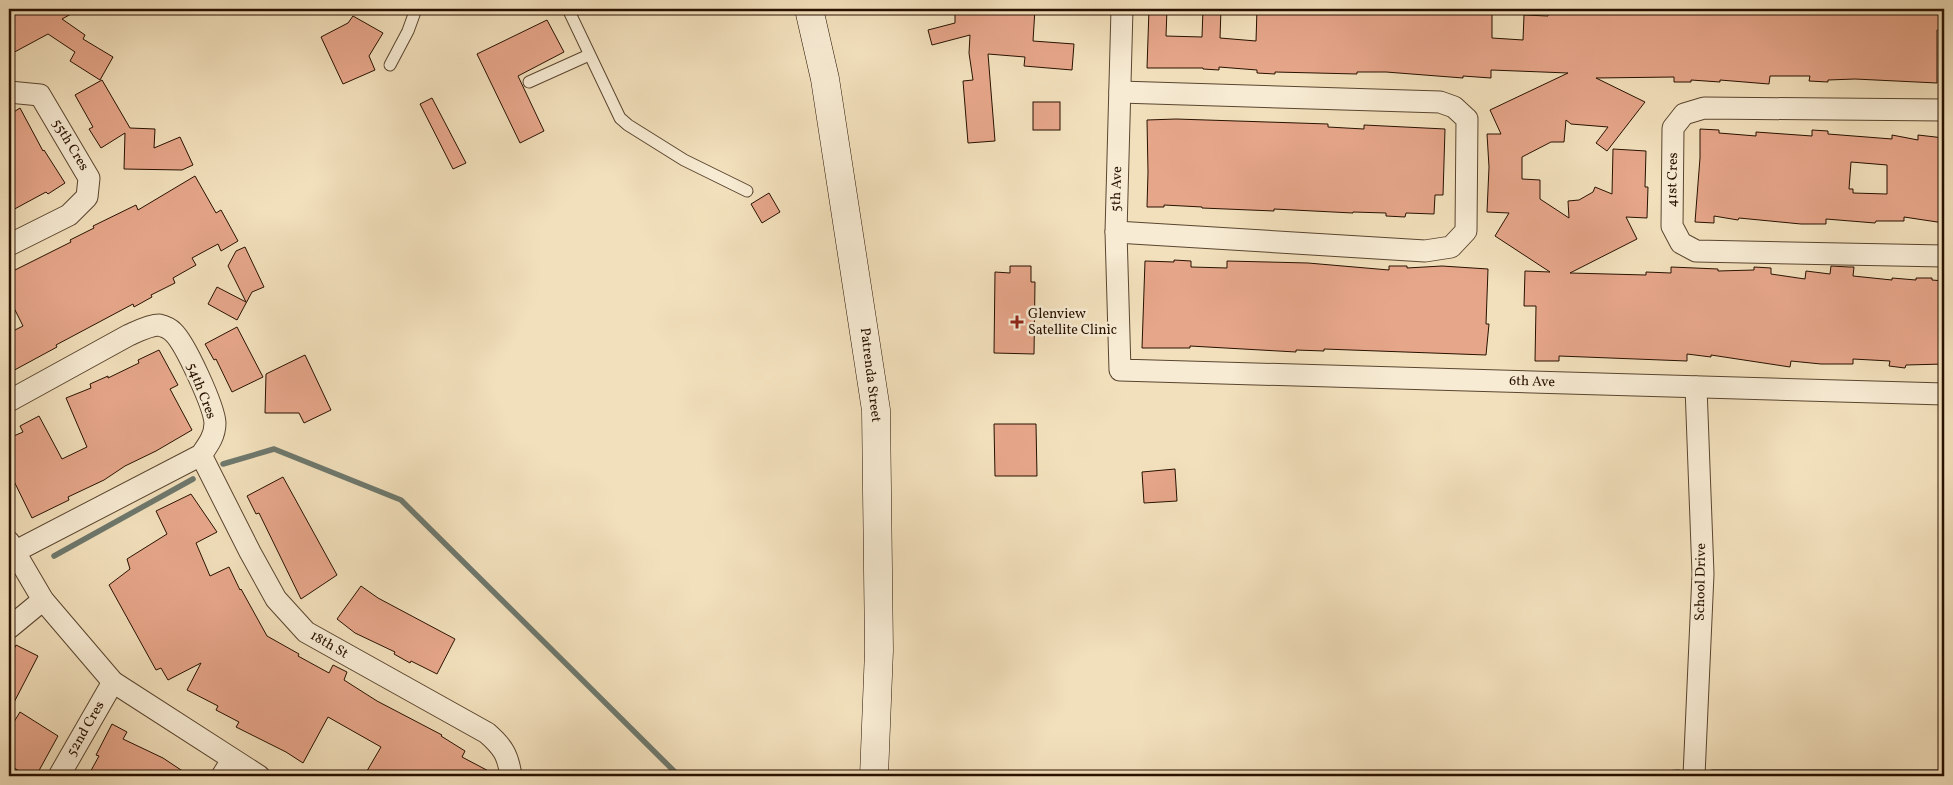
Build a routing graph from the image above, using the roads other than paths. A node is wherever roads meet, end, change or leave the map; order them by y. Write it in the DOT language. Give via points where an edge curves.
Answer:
graph roads {
  1 [pos="416,9"];
  2 [pos="568,9"];
  3 [pos="809,9"];
  4 [pos="1122,9"];
  5 [pos="589,54"];
  6 [pos="390,65"];
  7 [pos="529,82"];
  8 [pos="9,92"];
  9 [pos="1120,92"];
  10 [pos="1944,110"];
  11 [pos="747,191"];
  12 [pos="1116,232"];
  13 [pos="9,246"];
  14 [pos="1944,256"];
  15 [pos="1120,370"];
  16 [pos="1696,387"];
  17 [pos="1944,394"];
  18 [pos="9,401"];
  19 [pos="201,455"];
  20 [pos="11,547"];
  21 [pos="43,600"];
  22 [pos="9,628"];
  23 [pos="113,682"];
  24 [pos="227,768"];
  25 [pos="59,776"];
  26 [pos="259,776"];
  27 [pos="511,776"];
  28 [pos="874,776"];
  29 [pos="1694,776"];
  1 -- 6 [label="lane"];
  2 -- 5 [label="lane"];
  3 -- 28 [label="street, Patrenda Street" via="825,79 876,410 879,650"];
  4 -- 9 [label="street, 5th Ave"];
  5 -- 7 [label="lane"];
  5 -- 11 [label="lane" via="620,118 628,125 684,160"];
  8 -- 13 [label="street, 55th Cres" via="40,95 90,178 87,197 70,214"];
  9 -- 12 [label="street, 5th Ave"];
  9 -- 12 [label="street" via="1440,102 1454,107 1467,119 1466,231 1450,247 1425,252"];
  10 -- 14 [label="street, 41st Cres" via="1704,108 1684,114 1673,128 1672,226 1681,243 1696,251"];
  12 -- 15 [label="street, 5th Ave"];
  15 -- 16 [label="street, 6th Ave"];
  16 -- 17 [label="street, 6th Ave"];
  16 -- 29 [label="street, School Drive" via="1703,574"];
  18 -- 19 [label="street, 54th Cres" via="130,335 159,325 172,330 182,343 210,406 215,423 212,440"];
  19 -- 20 [label="street"];
  19 -- 27 [label="street, 18th St" via="276,599 306,632 487,733 501,745 509,761"];
  20 -- 21 [label="street"];
  21 -- 22 [label="street"];
  21 -- 23 [label="street"];
  23 -- 24 [label="street"];
  23 -- 25 [label="street, 52nd Cres"];
  24 -- 26 [label="street"];
}
